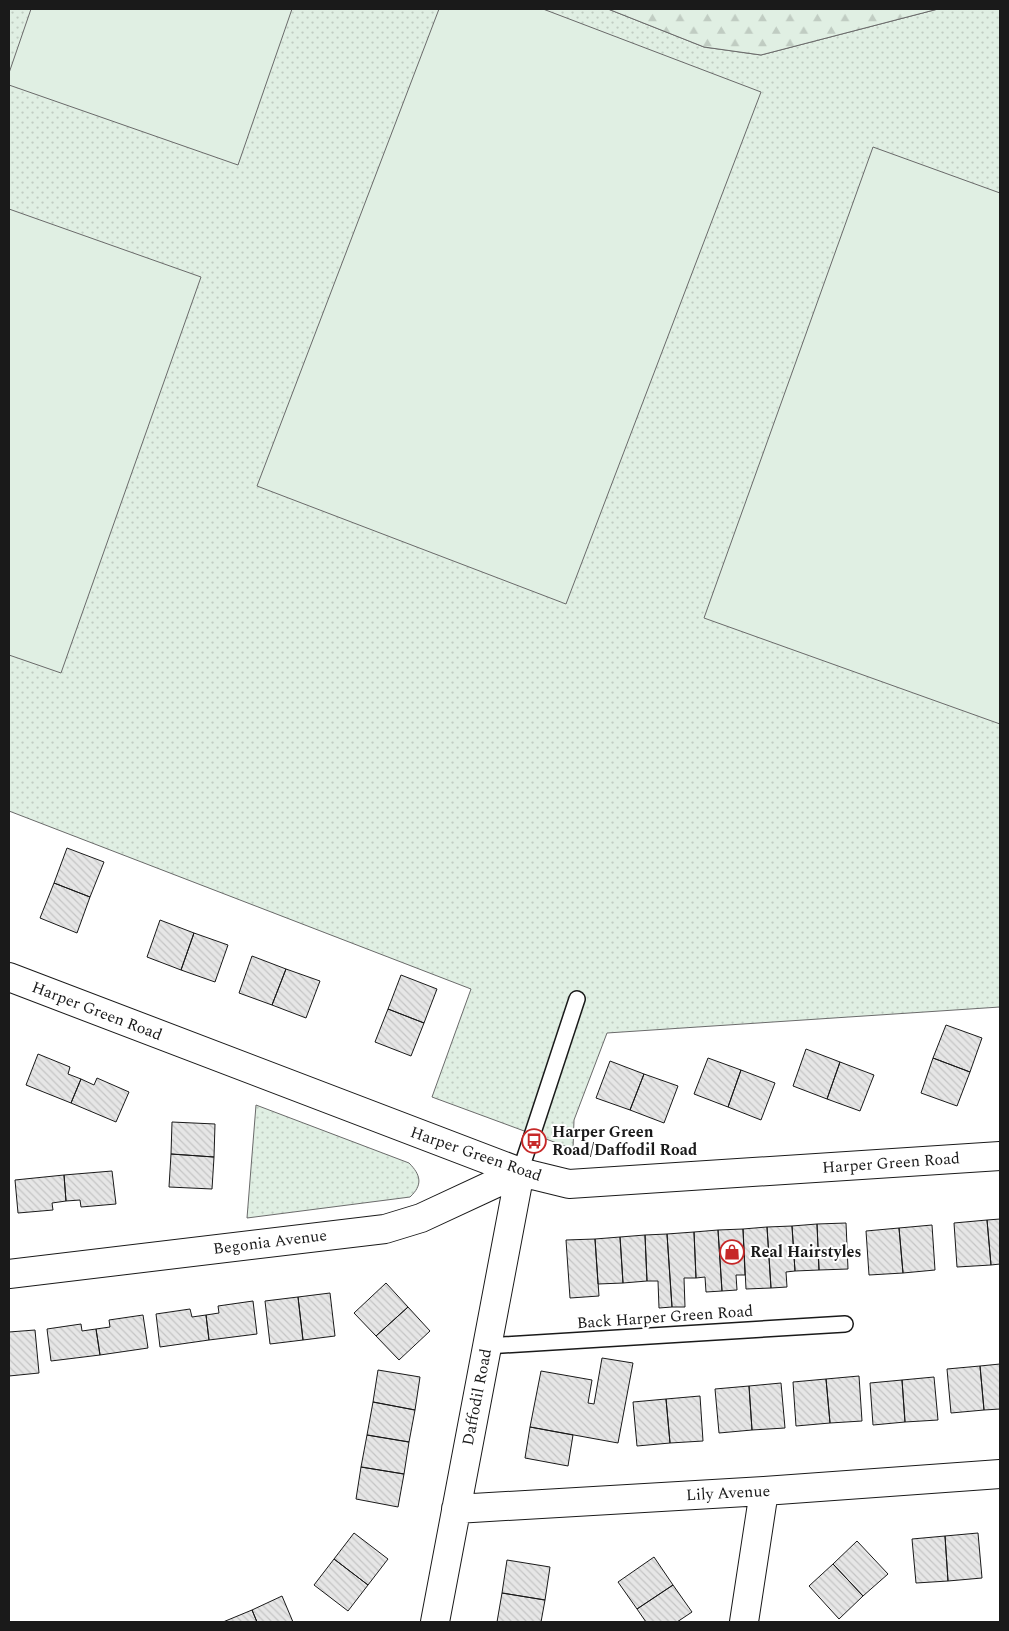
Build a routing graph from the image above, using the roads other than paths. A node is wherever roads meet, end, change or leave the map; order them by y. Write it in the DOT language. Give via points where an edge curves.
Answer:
graph roads {
  1 [pos="9,977"];
  2 [pos="577,999"];
  3 [pos="1000,1156"];
  4 [pos="520,1172"];
  5 [pos="9,1274"];
  6 [pos="845,1324"];
  7 [pos="487,1346"];
  8 [pos="1000,1474"];
  9 [pos="764,1491"];
  10 [pos="456,1508"];
  11 [pos="435,1622"];
  12 [pos="744,1622"];
  1 -- 4 [label="street, Harper Green Road"];
  2 -- 4 [label="lane"];
  3 -- 4 [label="street, Harper Green Road" via="569,1184"];
  4 -- 5 [label="street, Begonia Avenue" via="421,1218 385,1229"];
  4 -- 7 [label="street, Daffodil Road"];
  6 -- 7 [label="lane, Back Harper Green Road"];
  7 -- 10 [label="street, Daffodil Road"];
  8 -- 9 [label="street, Lily Avenue"];
  9 -- 10 [label="street, Lily Avenue"];
  9 -- 12 [label="street"];
  10 -- 11 [label="street, Daffodil Road"];
}
